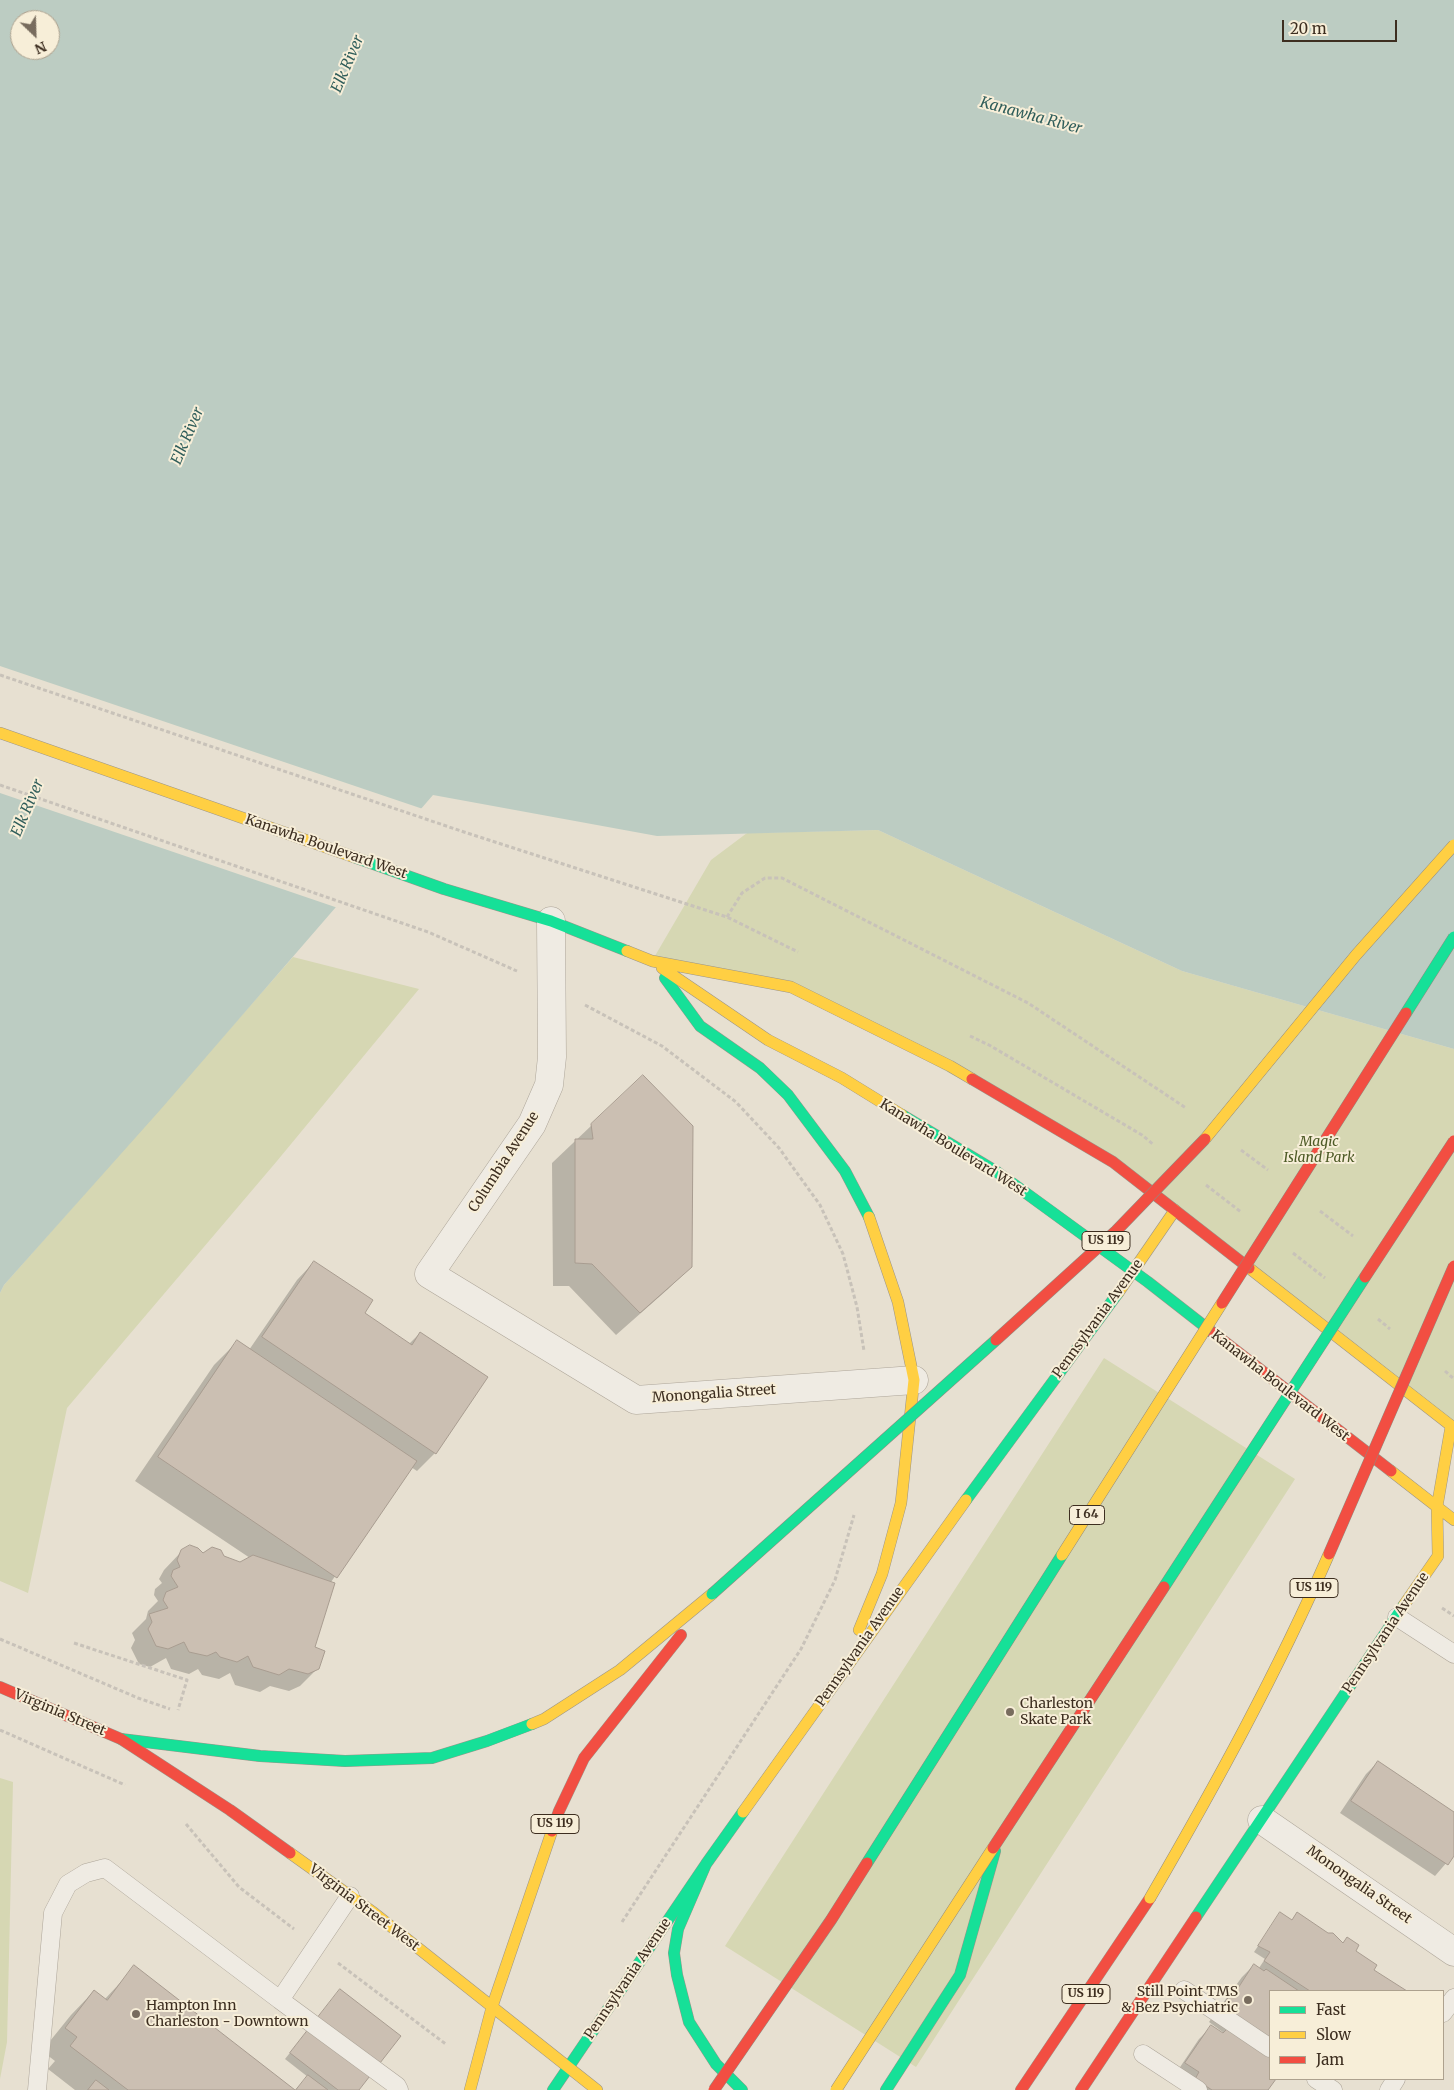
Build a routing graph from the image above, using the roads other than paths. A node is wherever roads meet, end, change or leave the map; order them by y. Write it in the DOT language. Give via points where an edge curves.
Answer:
graph roads {
  1 [pos="0,733"];
  2 [pos="1454,844"];
  3 [pos="551,921"];
  4 [pos="1454,937"];
  5 [pos="652,961"];
  6 [pos="1454,1141"];
  7 [pos="1175,1210"];
  8 [pos="1454,1266"];
  9 [pos="1132,1272"];
  10 [pos="429,1274"];
  11 [pos="914,1380"];
  12 [pos="1452,1427"];
  13 [pos="1437,1507"];
  14 [pos="1454,1520"];
  15 [pos="712,1594"];
  16 [pos="1397,1617"];
  17 [pos="1454,1654"];
  18 [pos="840,1678"];
  19 [pos="0,1687"];
  20 [pos="121,1739"];
  21 [pos="1262,1820"];
  22 [pos="996,1846"];
  23 [pos="706,1864"];
  24 [pos="350,1896"];
  25 [pos="1454,1952"];
  26 [pos="1184,1990"];
  27 [pos="1454,1998"];
  28 [pos="280,2000"];
  29 [pos="492,2008"];
  30 [pos="1444,2012"];
  31 [pos="1269,2047"];
  32 [pos="1143,2054"];
  33 [pos="567,2068"];
  34 [pos="1318,2080"];
  35 [pos="37,2090"];
  36 [pos="399,2090"];
  37 [pos="470,2090"];
  38 [pos="553,2090"];
  39 [pos="596,2090"];
  40 [pos="714,2090"];
  41 [pos="742,2090"];
  42 [pos="836,2090"];
  43 [pos="886,2090"];
  44 [pos="1021,2090"];
  45 [pos="1082,2090"];
  46 [pos="1198,2090"];
  47 [pos="1333,2090"];
  1 -- 3 [label="main road, Kanawha Boulevard West" via="444,889"];
  2 -- 15 [label="main road, US 119, bridge" via="1356,955 1207,1137 1116,1232"];
  3 -- 5 [label="main road, Kanawha Boulevard West"];
  3 -- 10 [label="street, Columbia Avenue" via="552,1057 549,1085 532,1124"];
  4 -- 40 [label="main road, I 64, bridge" via="831,1920"];
  5 -- 7 [label="main road, Kanawha Boulevard West" via="791,987 950,1066 1039,1117 1113,1162"];
  5 -- 9 [label="main road, Kanawha Boulevard West" via="768,1040 842,1078 997,1172"];
  5 -- 11 [label="main road" via="700,1026 760,1068 788,1095 845,1171 870,1219 898,1302"];
  6 -- 22 [label="main road, bridge"];
  7 -- 9 [label="main road, Pennsylvania Avenue"];
  7 -- 12 [label="main road, Kanawha Boulevard West"];
  8 -- 44 [label="main road, US 119, bridge" via="1302,1615 1223,1771 1150,1898"];
  9 -- 13 [label="main road, Kanawha Boulevard West"];
  9 -- 18 [label="main road, Pennsylvania Avenue" via="907,1580"];
  10 -- 11 [label="street, Monongalia Street" via="636,1400"];
  11 -- 18 [label="main road" via="900,1503 882,1574"];
  12 -- 13 [label="main road, Pennsylvania Avenue"];
  13 -- 14 [label="main road, Kanawha Boulevard West"];
  13 -- 16 [label="main road, Pennsylvania Avenue" via="1438,1556"];
  15 -- 20 [label="main road" via="620,1670 544,1719 432,1758 346,1761 260,1756"];
  15 -- 29 [label="main road, US 119" via="584,1758 559,1811"];
  16 -- 17 [label="lane"];
  16 -- 21 [label="main road, Pennsylvania Avenue"];
  18 -- 23 [label="main road, Pennsylvania Avenue"];
  19 -- 20 [label="main road, Virginia Street"];
  20 -- 24 [label="main road, Virginia Street West" via="230,1810"];
  21 -- 25 [label="street, Monongalia Street"];
  21 -- 45 [label="main road, Pennsylvania Avenue"];
  22 -- 42 [label="main road, bridge"];
  22 -- 43 [label="main road" via="960,1975"];
  23 -- 33 [label="main road, Pennsylvania Avenue"];
  23 -- 41 [label="main road" via="678,1929 674,1953 677,1975 688,2022 716,2064"];
  24 -- 28 [label="lane"];
  24 -- 29 [label="main road, Virginia Street West"];
  26 -- 31 [label="lane"];
  27 -- 30 [label="lane"];
  28 -- 35 [label="lane" via="105,1868 86,1873 68,1884 53,1913"];
  28 -- 36 [label="lane"];
  29 -- 33 [label="main road, Virginia Street West"];
  29 -- 37 [label="main road, US 119"];
  32 -- 46 [label="lane"];
  33 -- 38 [label="main road, Pennsylvania Avenue"];
  33 -- 39 [label="main road, Virginia Street West"];
  34 -- 47 [label="lane"];
}
